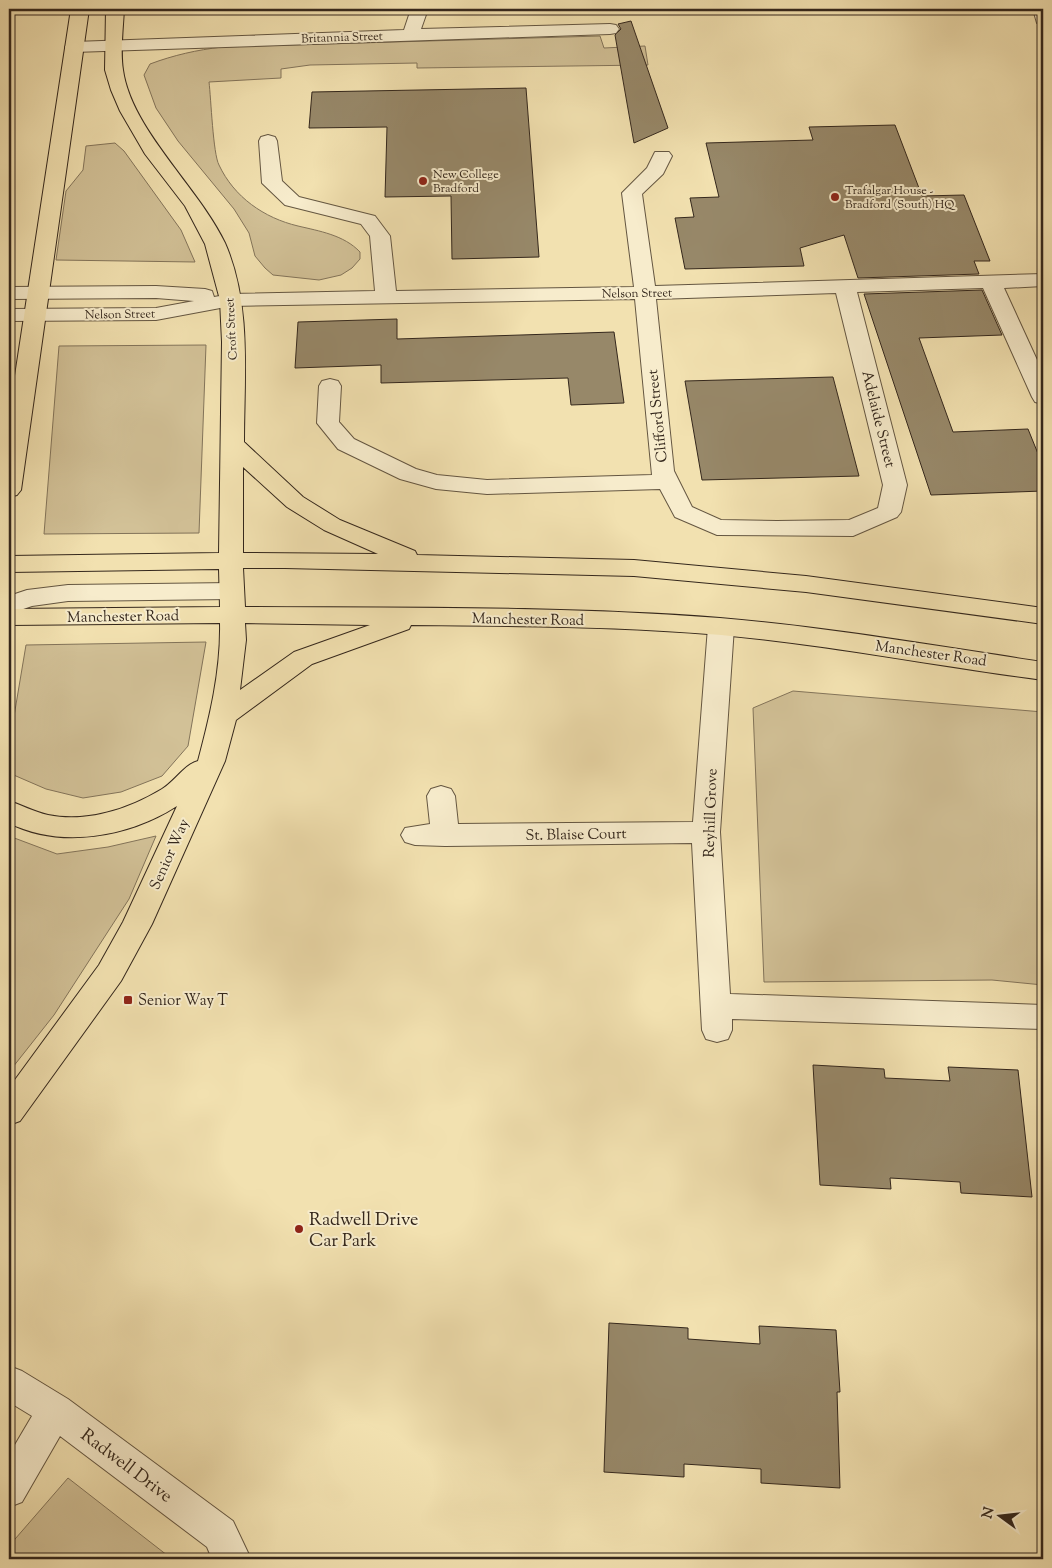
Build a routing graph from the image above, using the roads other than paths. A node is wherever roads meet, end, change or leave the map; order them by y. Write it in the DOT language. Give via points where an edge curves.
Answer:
graph roads {
  1 [pos="419,9"];
  2 [pos="1041,9"];
  3 [pos="114,14"];
  4 [pos="79,15"];
  5 [pos="1043,19"];
  6 [pos="610,30"];
  7 [pos="411,35"];
  8 [pos="114,45"];
  9 [pos="74,47"];
  10 [pos="268,142"];
  11 [pos="662,156"];
  12 [pos="1043,280"];
  13 [pos="991,282"];
  14 [pos="845,287"];
  15 [pos="9,293"];
  16 [pos="37,293"];
  17 [pos="645,294"];
  18 [pos="386,296"];
  19 [pos="231,300"];
  20 [pos="9,315"];
  21 [pos="34,315"];
  22 [pos="330,386"];
  23 [pos="1043,397"];
  24 [pos="231,443"];
  25 [pos="668,482"];
  26 [pos="9,490"];
  27 [pos="853,528"];
  28 [pos="230,561"];
  29 [pos="418,562"];
  30 [pos="9,564"];
  31 [pos="233,603"];
  32 [pos="9,606"];
  33 [pos="1043,616"];
  34 [pos="9,617"];
  35 [pos="415,617"];
  36 [pos="721,627"];
  37 [pos="1043,671"];
  38 [pos="224,715"];
  39 [pos="211,761"];
  40 [pos="441,796"];
  41 [pos="9,810"];
  42 [pos="706,832"];
  43 [pos="415,836"];
  44 [pos="445,836"];
  45 [pos="1043,1017"];
  46 [pos="9,1112"];
  47 [pos="9,1383"];
  48 [pos="55,1411"];
  49 [pos="9,1489"];
  50 [pos="232,1559"];
  1 -- 7 [label="street"];
  2 -- 5 [label="street"];
  3 -- 8 [label="main road, Croft Street"];
  4 -- 9 [label="main road"];
  6 -- 7 [label="street, Britannia Street"];
  7 -- 8 [label="street, Britannia Street"];
  8 -- 9 [label="street, Britannia Street"];
  8 -- 19 [label="main road, Croft Street" via="114,70 129,111 155,154 194,205 215,244"];
  9 -- 16 [label="main road"];
  10 -- 18 [label="street" via="272,183 292,201 368,220 380,236"];
  11 -- 17 [label="street, Clifford Street" via="656,170 632,193"];
  12 -- 13 [label="street, Nelson Street"];
  13 -- 14 [label="street, Nelson Street"];
  13 -- 23 [label="street"];
  14 -- 17 [label="street, Nelson Street"];
  14 -- 27 [label="street, Adelaide Street" via="895,485 889,512"];
  15 -- 16 [label="street, Nelson Street"];
  16 -- 19 [label="street, Nelson Street" via="156,292"];
  16 -- 21 [label="main road"];
  17 -- 18 [label="street, Nelson Street"];
  17 -- 25 [label="street, Clifford Street" via="662,471"];
  18 -- 19 [label="street, Nelson Street"];
  19 -- 21 [label="street, Nelson Street" via="156,314"];
  19 -- 24 [label="main road, Croft Street"];
  20 -- 21 [label="street, Nelson Street"];
  21 -- 26 [label="main road"];
  22 -- 25 [label="street" via="328,423 346,444 436,482 486,486"];
  24 -- 28 [label="main road, Croft Street"];
  24 -- 29 [label="main road" via="295,502 332,525"];
  25 -- 27 [label="street, Clifford Street" via="683,512 717,527"];
  28 -- 29 [label="main road"];
  28 -- 30 [label="main road"];
  28 -- 31 [label="main road, Senior Way"];
  29 -- 33 [label="main road" via="634,568 806,584"];
  31 -- 32 [label="street" via="68,593 27,598"];
  31 -- 34 [label="main road, Manchester Road"];
  31 -- 35 [label="main road, Manchester Road"];
  31 -- 38 [label="main road, Senior Way" via="233,640"];
  35 -- 36 [label="main road, Manchester Road" via="566,618"];
  35 -- 38 [label="main road" via="303,658"];
  36 -- 37 [label="main road, Manchester Road" via="855,642"];
  36 -- 42 [label="street, Reyhill Grove"];
  38 -- 39 [label="main road, Senior Way"];
  39 -- 41 [label="main road" via="181,790 151,808 111,822 63,827 30,820"];
  39 -- 46 [label="main road, Senior Way" via="137,924 110,973"];
  40 -- 44 [label="street"];
  42 -- 44 [label="street, St. Blaise Court"];
  42 -- 45 [label="street, Reyhill Grove" via="716,1018"];
  43 -- 44 [label="street, St. Blaise Court"];
  47 -- 48 [label="street, Radwell Drive"];
  48 -- 49 [label="street"];
  48 -- 50 [label="street, Radwell Drive" via="220,1534"];
}
